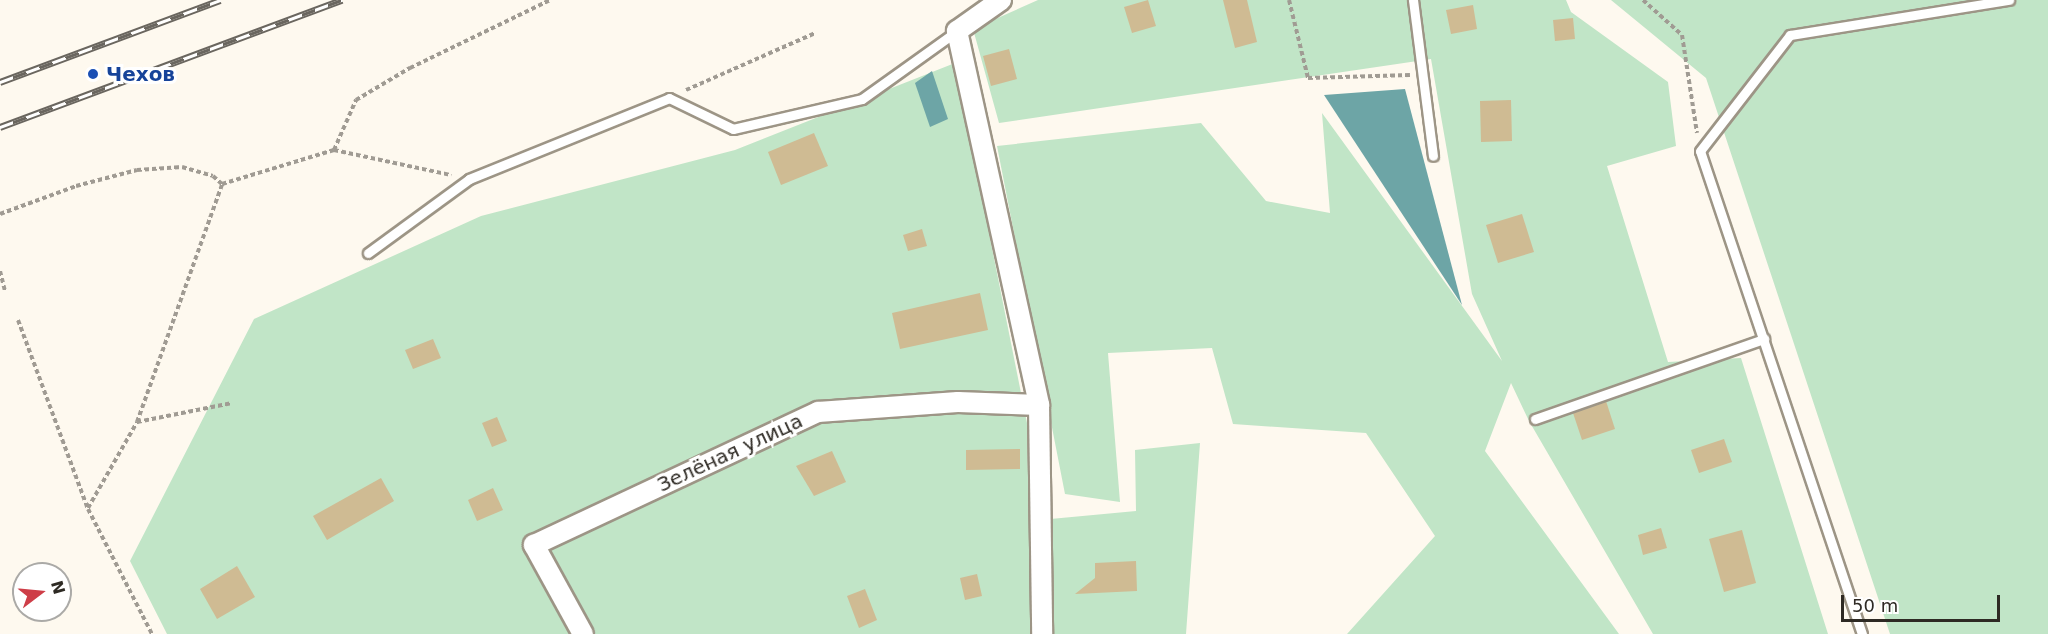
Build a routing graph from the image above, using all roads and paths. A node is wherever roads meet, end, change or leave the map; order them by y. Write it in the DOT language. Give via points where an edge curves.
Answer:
graph roads {
  1 [pos="550,0"];
  2 [pos="1001,0"];
  3 [pos="1289,0"];
  4 [pos="1413,0"];
  5 [pos="1643,0"];
  6 [pos="2009,0"];
  7 [pos="957,31"];
  8 [pos="814,33"];
  9 [pos="1423,75"];
  10 [pos="669,98"];
  11 [pos="334,150"];
  12 [pos="1700,151"];
  13 [pos="1433,156"];
  14 [pos="469,178"];
  15 [pos="222,184"];
  16 [pos="0,214"];
  17 [pos="368,253"];
  18 [pos="0,271"];
  19 [pos="5,291"];
  20 [pos="18,320"];
  21 [pos="1764,339"];
  22 [pos="232,403"];
  23 [pos="1039,405"];
  24 [pos="1535,419"];
  25 [pos="137,422"];
  26 [pos="88,509"];
  27 [pos="152,634"];
  28 [pos="583,634"];
  29 [pos="1042,634"];
  30 [pos="1862,634"];
  1 -- 11 [label="path" via="410,68 356,100"];
  2 -- 7 [label="street"];
  3 -- 9 [label="path" via="1308,78"];
  4 -- 9 [label="lane"];
  5 -- 12 [label="path" via="1682,35"];
  6 -- 12 [label="lane" via="1790,35"];
  7 -- 10 [label="lane" via="861,99 733,129"];
  7 -- 23 [label="street"];
  8 -- 10 [label="path"];
  9 -- 13 [label="lane"];
  10 -- 14 [label="lane"];
  11 -- 14 [label="path"];
  11 -- 15 [label="path"];
  12 -- 21 [label="lane"];
  14 -- 17 [label="lane"];
  15 -- 16 [label="path" via="213,176 182,167 137,170 76,186"];
  15 -- 25 [label="path"];
  18 -- 19 [label="path"];
  20 -- 26 [label="path"];
  21 -- 24 [label="lane"];
  21 -- 30 [label="lane"];
  22 -- 25 [label="path"];
  23 -- 28 [label="street, Зелёная улица" via="958,402 818,411 534,544"];
  23 -- 29 [label="street"];
  25 -- 26 [label="path"];
  26 -- 27 [label="path"];
}
